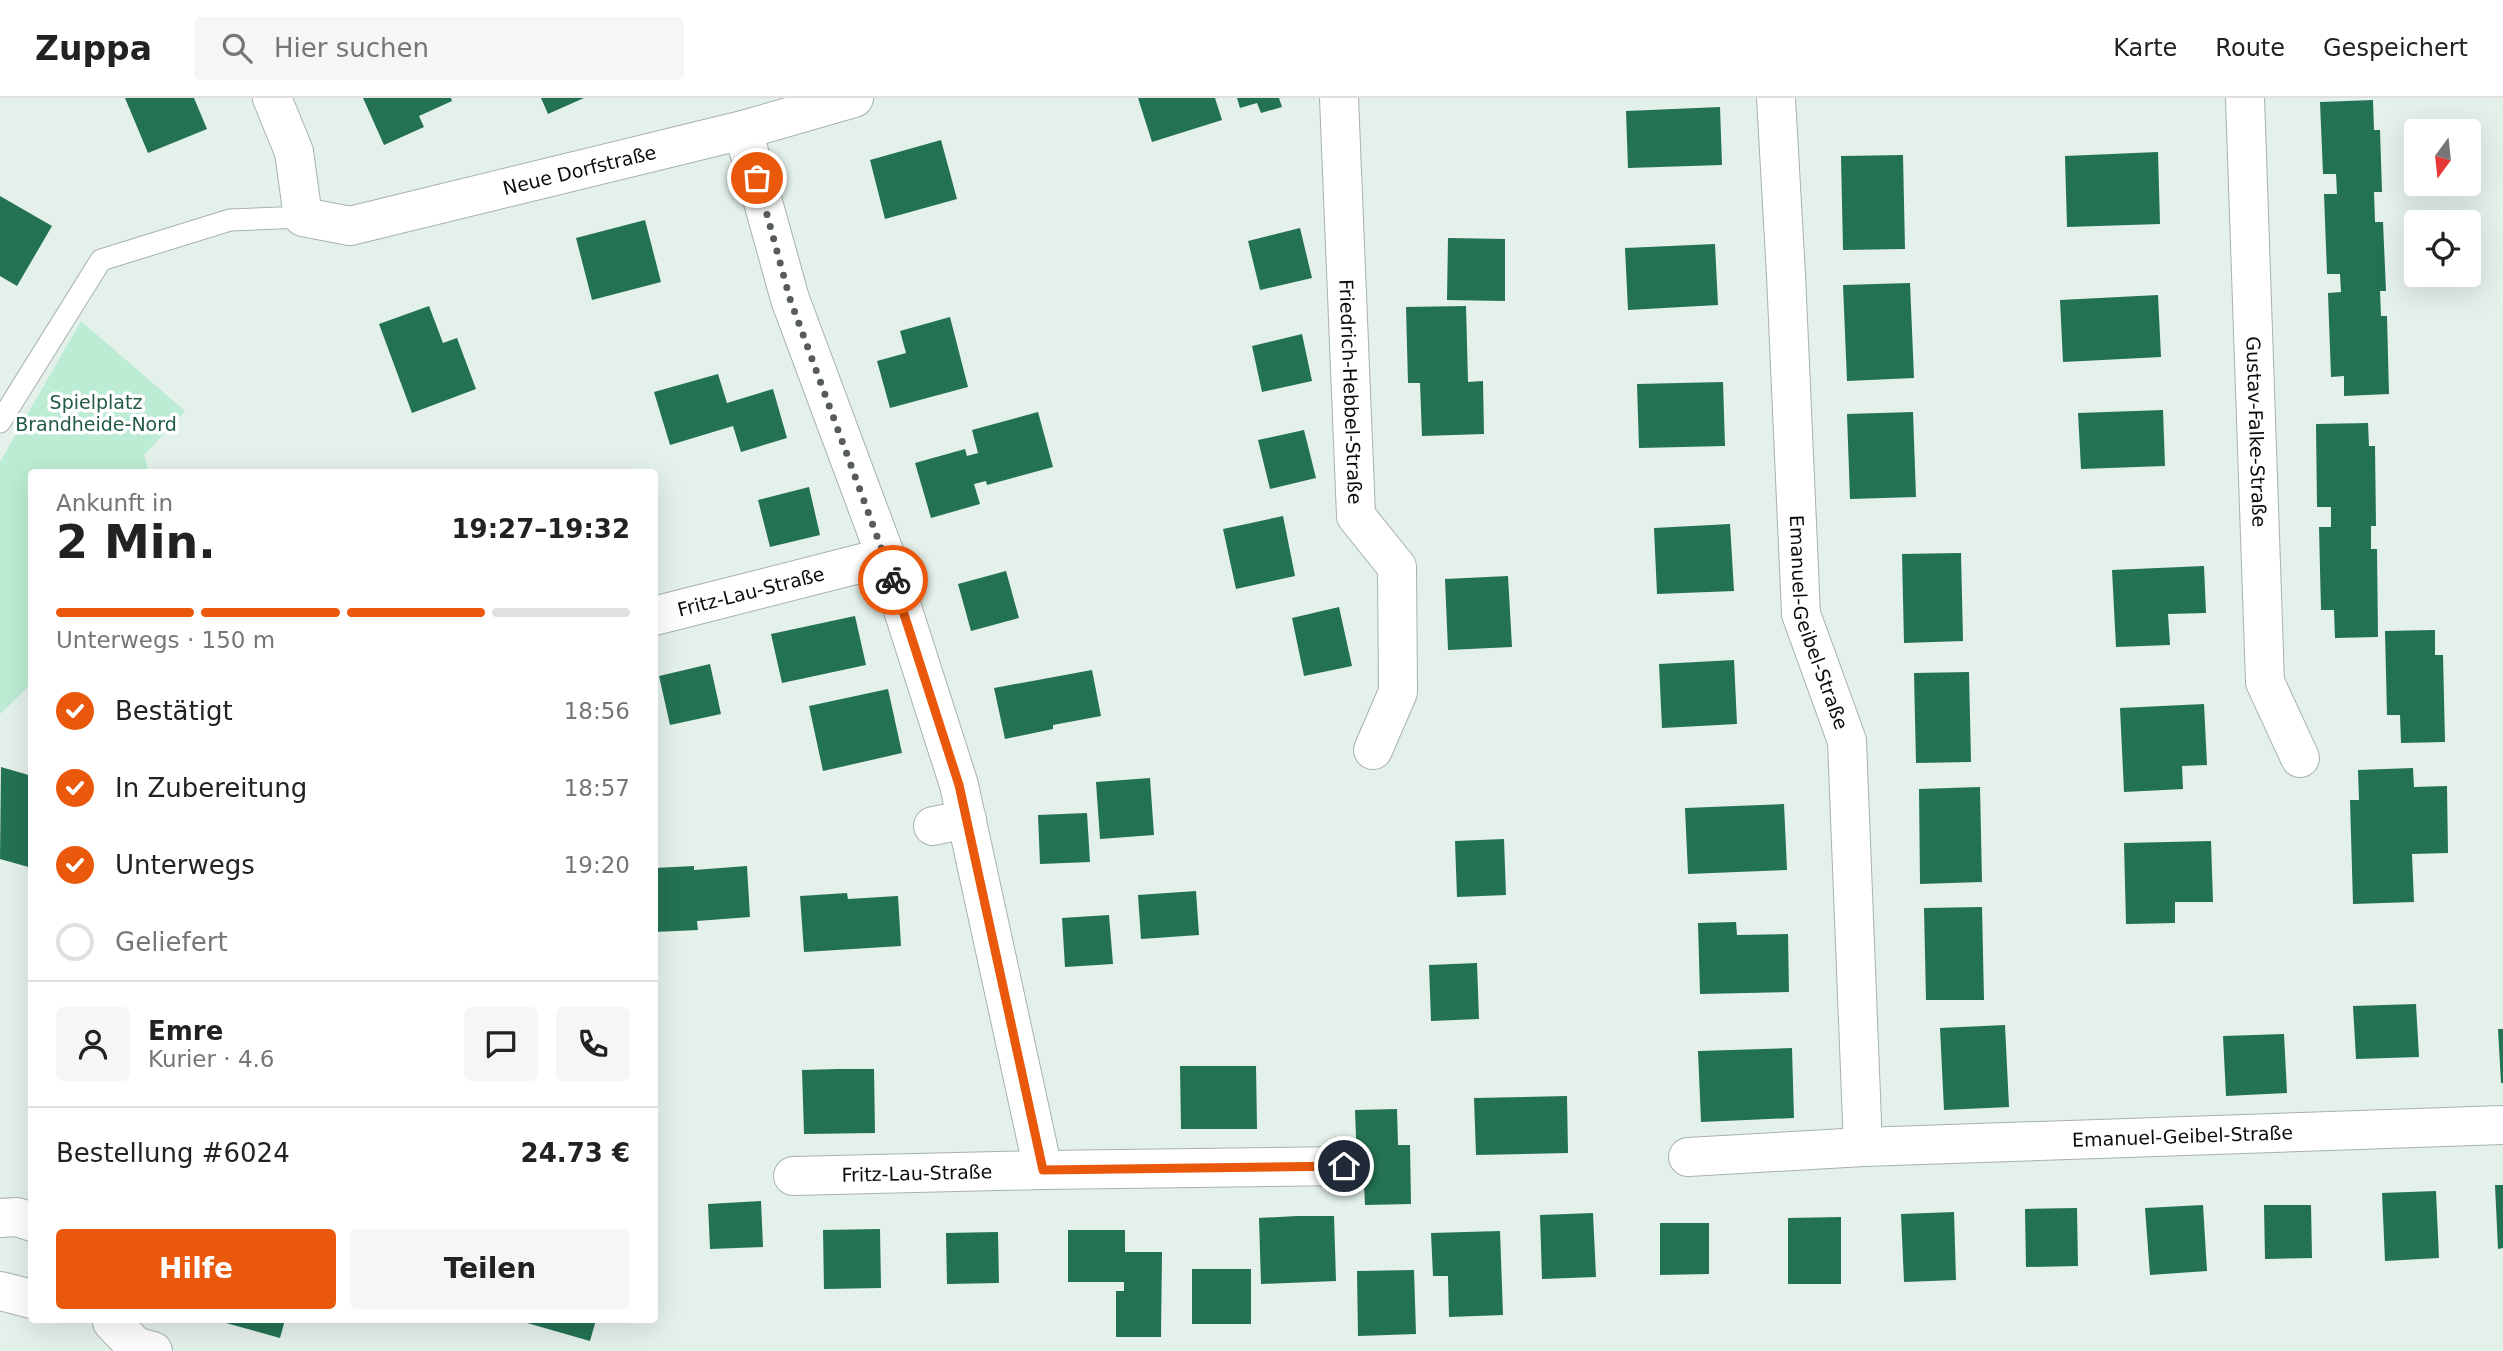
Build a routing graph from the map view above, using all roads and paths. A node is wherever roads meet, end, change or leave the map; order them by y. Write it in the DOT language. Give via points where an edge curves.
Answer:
graph roads {
  1 [pos="272,98"];
  2 [pos="854,98"];
  3 [pos="1339,98"];
  4 [pos="1776,98"];
  5 [pos="2245,98"];
  6 [pos="743,130"];
  7 [pos="303,217"];
  8 [pos="0,422"];
  9 [pos="886,557"];
  10 [pos="658,615"];
  11 [pos="1373,750"];
  12 [pos="2300,758"];
  13 [pos="2503,1125"];
  14 [pos="1863,1147"];
  15 [pos="1688,1157"];
  16 [pos="1344,1166"];
  17 [pos="1043,1170"];
  18 [pos="793,1176"];
  19 [pos="0,1218"];
  20 [pos="28,1221"];
  21 [pos="0,1291"];
  22 [pos="28,1298"];
  23 [pos="113,1323"];
  24 [pos="153,1351"];
  1 -- 7 [label="street" via="294,152"];
  2 -- 6 [label="street, Neue Dorfstraße"];
  3 -- 11 [label="street, Friedrich-Hebbel-Straße" via="1356,516 1397,567 1398,692"];
  4 -- 14 [label="street, Emanuel-Geibel-Straße" via="1801,614 1847,741"];
  5 -- 12 [label="street, Gustav-Falke-Straße" via="2265,682"];
  6 -- 7 [label="street, Neue Dorfstraße" via="351,226"];
  6 -- 9 [label="street" via="790,299"];
  7 -- 8 [label="lane" via="230,220 101,260"];
  9 -- 10 [label="street, Fritz-Lau-Straße"];
  9 -- 17 [label="street" via="959,785 950,823"];
  13 -- 14 [label="street, Emanuel-Geibel-Straße"];
  14 -- 15 [label="street, Emanuel-Geibel-Straße"];
  16 -- 17 [label="street, Fritz-Lau-Straße"];
  17 -- 18 [label="street, Fritz-Lau-Straße"];
  19 -- 20 [label="street"];
  21 -- 22 [label="street"];
  23 -- 24 [label="street" via="135,1346"];
}
